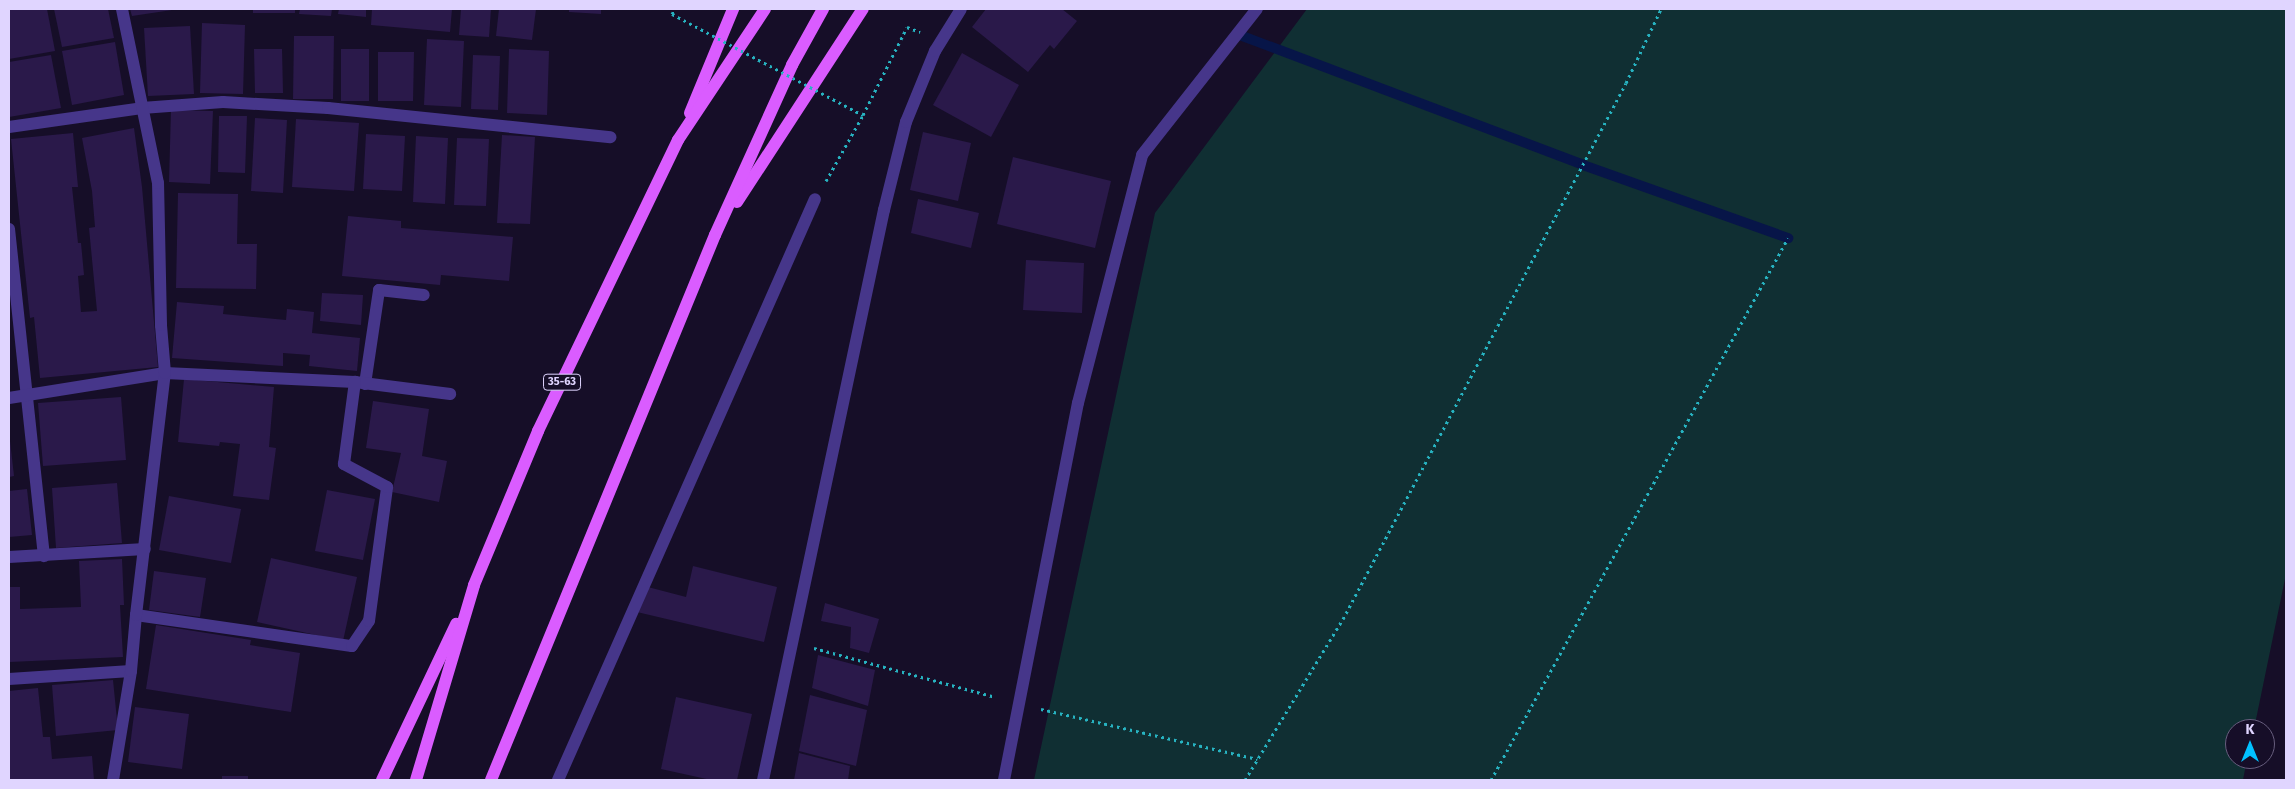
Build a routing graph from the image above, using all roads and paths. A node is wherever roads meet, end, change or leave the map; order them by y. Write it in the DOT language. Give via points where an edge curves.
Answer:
graph roads {
  1 [pos="122,9"];
  2 [pos="675,9"];
  3 [pos="733,9"];
  4 [pos="765,9"];
  5 [pos="823,9"];
  6 [pos="863,9"];
  7 [pos="961,9"];
  8 [pos="1257,9"];
  9 [pos="1661,9"];
  10 [pos="907,26"];
  11 [pos="142,108"];
  12 [pos="863,114"];
  13 [pos="9,126"];
  14 [pos="611,136"];
  15 [pos="678,140"];
  16 [pos="815,199"];
  17 [pos="9,229"];
  18 [pos="715,235"];
  19 [pos="1788,238"];
  20 [pos="424,295"];
  21 [pos="165,373"];
  22 [pos="360,383"];
  23 [pos="450,394"];
  24 [pos="27,396"];
  25 [pos="9,398"];
  26 [pos="145,549"];
  27 [pos="44,556"];
  28 [pos="9,557"];
  29 [pos="474,585"];
  30 [pos="136,615"];
  31 [pos="131,672"];
  32 [pos="9,679"];
  33 [pos="113,780"];
  34 [pos="382,780"];
  35 [pos="416,780"];
  36 [pos="491,780"];
  37 [pos="558,780"];
  38 [pos="763,780"];
  39 [pos="1004,780"];
  40 [pos="1245,780"];
  41 [pos="1491,780"];
  1 -- 11 [label="street"];
  2 -- 12 [label="path, bridge" via="672,14"];
  3 -- 15 [label="main road"];
  4 -- 15 [label="main road, 35-63"];
  5 -- 18 [label="main road" via="792,65"];
  6 -- 18 [label="main road"];
  7 -- 38 [label="street" via="935,51 906,122 884,210"];
  8 -- 39 [label="street" via="1142,155 1078,403"];
  9 -- 40 [label="path" via="1622,91 1343,619"];
  10 -- 12 [label="path"];
  11 -- 13 [label="street"];
  11 -- 14 [label="street" via="223,102 328,108"];
  11 -- 21 [label="street" via="158,183"];
  12 -- 16 [label="path"];
  15 -- 29 [label="main road, 35-63" via="538,431"];
  16 -- 37 [label="street"];
  17 -- 24 [label="street"];
  18 -- 36 [label="main road"];
  19 -- 41 [label="path"];
  20 -- 22 [label="street" via="379,290"];
  21 -- 22 [label="street"];
  21 -- 24 [label="street"];
  21 -- 26 [label="street"];
  22 -- 23 [label="street"];
  22 -- 30 [label="street" via="344,464 387,487 369,621 352,646"];
  24 -- 25 [label="street"];
  24 -- 27 [label="street"];
  26 -- 27 [label="street"];
  26 -- 30 [label="street"];
  27 -- 28 [label="street"];
  29 -- 34 [label="main road"];
  29 -- 35 [label="main road, 35-63"];
  30 -- 31 [label="street"];
  31 -- 32 [label="street"];
  31 -- 33 [label="street"];
}
